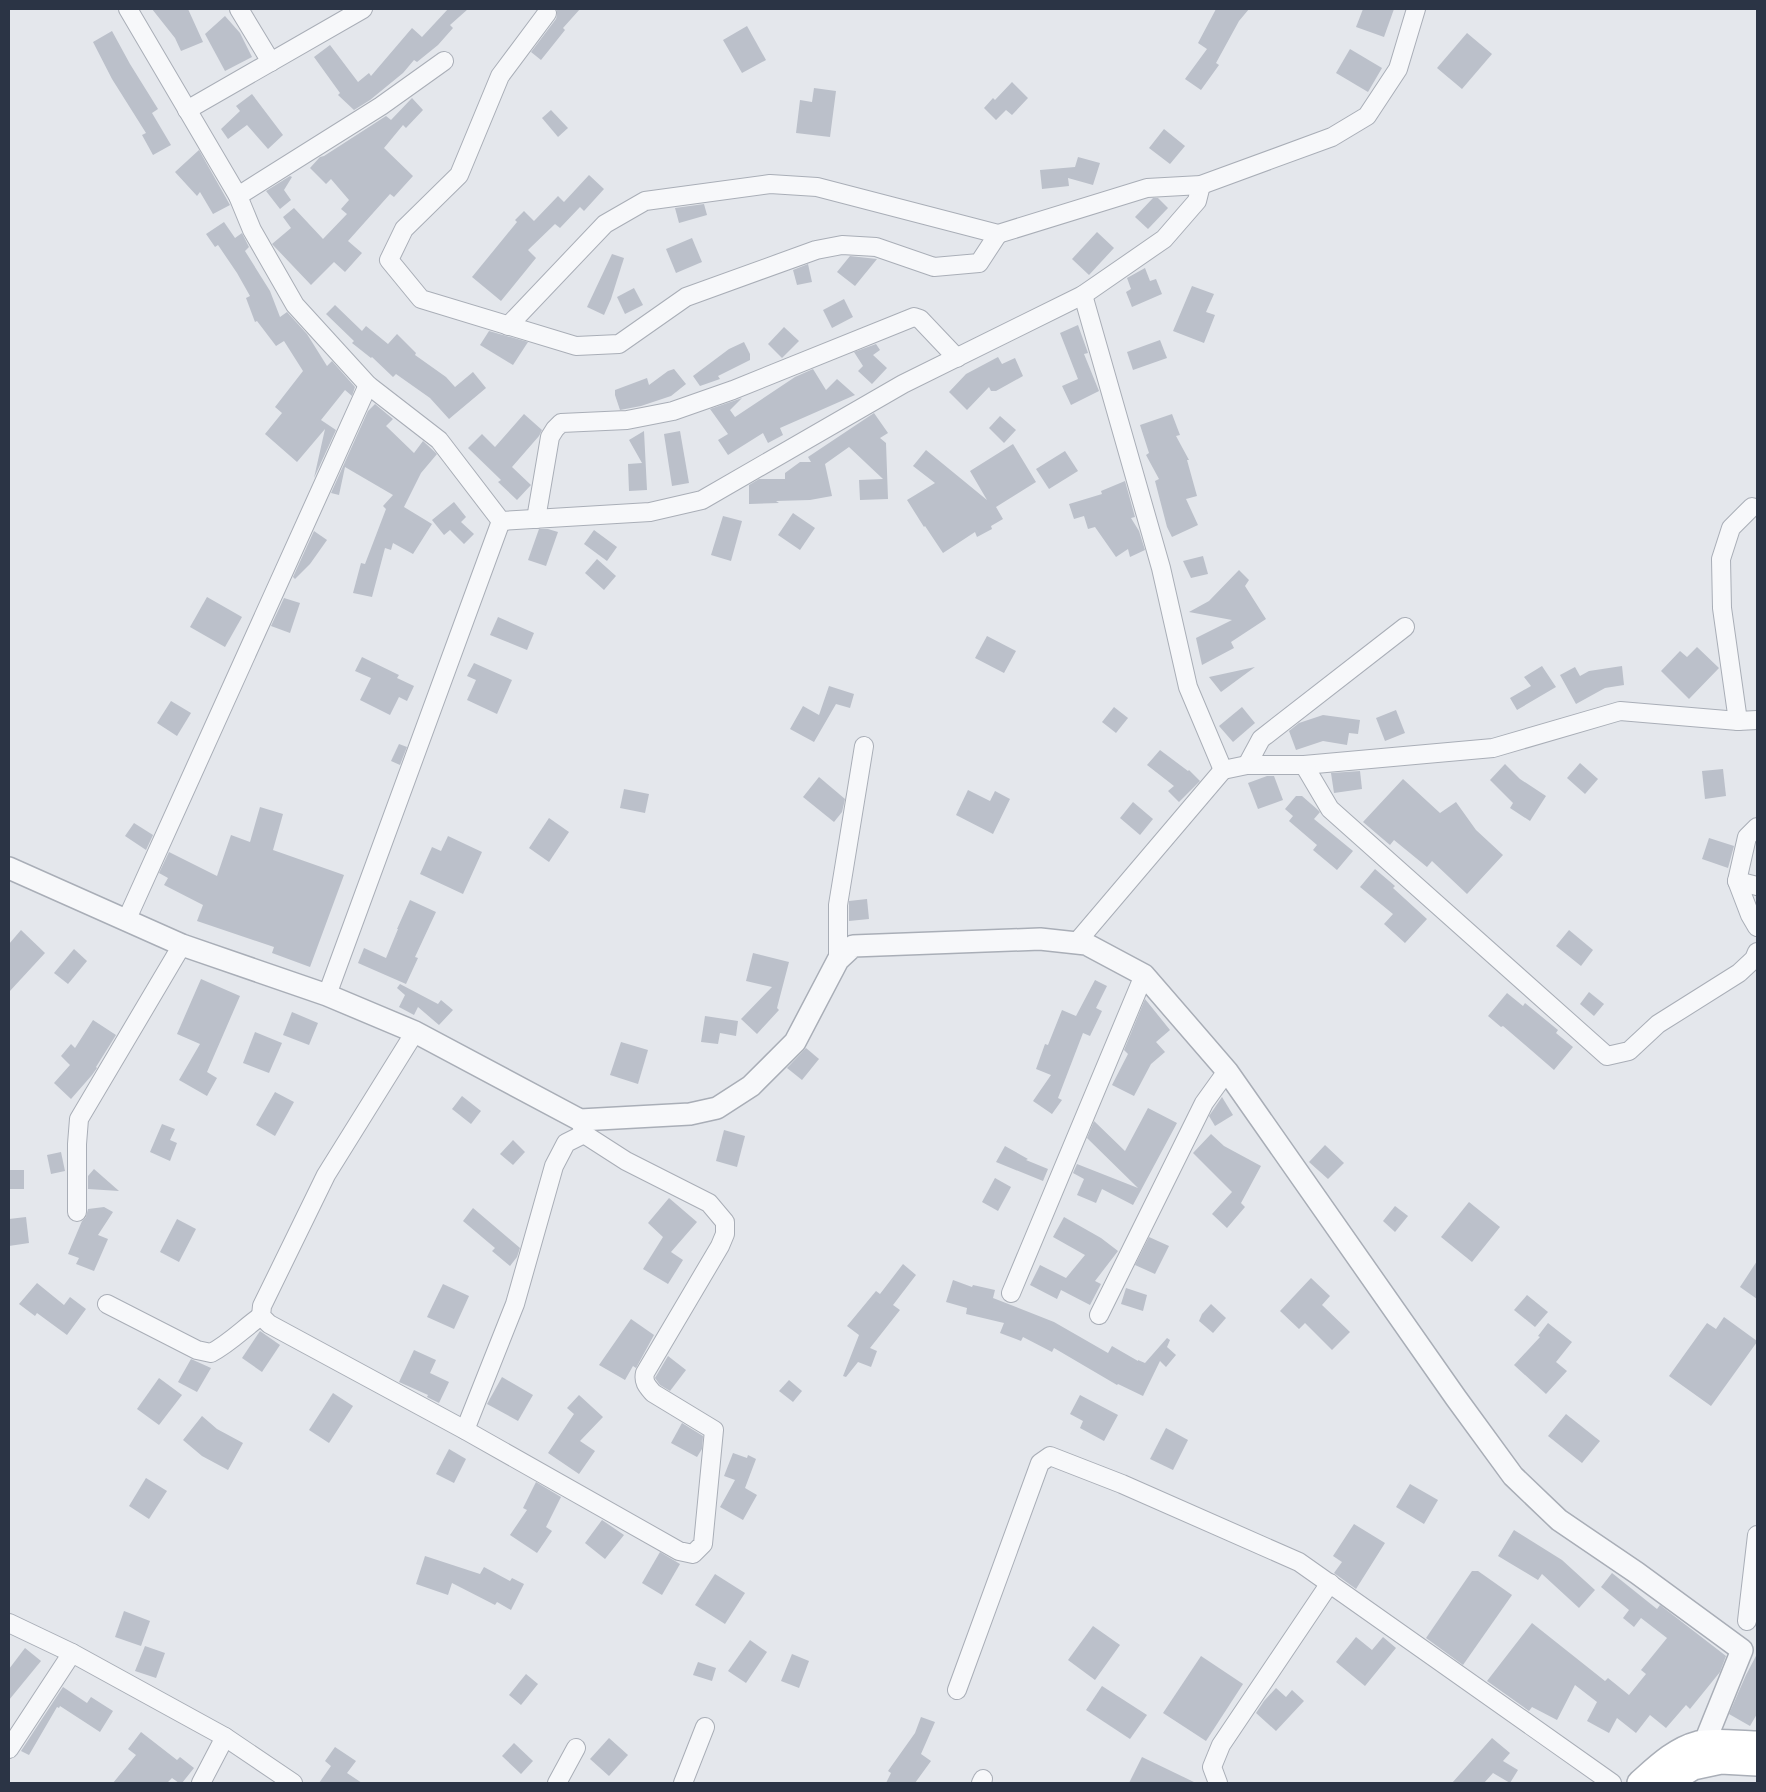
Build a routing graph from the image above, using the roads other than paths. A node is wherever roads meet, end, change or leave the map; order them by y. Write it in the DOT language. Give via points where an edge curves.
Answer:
graph roads {
  1 [pos="128,9"];
  2 [pos="240,9"];
  3 [pos="363,9"];
  4 [pos="1416,9"];
  5 [pos="547,13"];
  6 [pos="342,14"];
  7 [pos="444,60"];
  8 [pos="271,62"];
  9 [pos="187,110"];
  10 [pos="1201,185"];
  11 [pos="238,196"];
  12 [pos="998,234"];
  13 [pos="1083,295"];
  14 [pos="508,326"];
  15 [pos="957,358"];
  16 [pos="368,385"];
  17 [pos="1752,507"];
  18 [pos="536,519"];
  19 [pos="501,521"];
  20 [pos="1405,627"];
  21 [pos="1757,720"];
  22 [pos="1738,721"];
  23 [pos="864,746"];
  24 [pos="1247,765"];
  25 [pos="1304,765"];
  26 [pos="1223,770"];
  27 [pos="1757,827"];
  28 [pos="9,868"];
  29 [pos="1738,881"];
  30 [pos="1757,886"];
  31 [pos="126,921"];
  32 [pos="1757,927"];
  33 [pos="1076,943"];
  34 [pos="182,945"];
  35 [pos="1757,952"];
  36 [pos="838,960"];
  37 [pos="1144,975"];
  38 [pos="327,995"];
  39 [pos="415,1032"];
  40 [pos="1227,1071"];
  41 [pos="582,1127"];
  42 [pos="76,1212"];
  43 [pos="1012,1293"];
  44 [pos="108,1304"];
  45 [pos="1099,1315"];
  46 [pos="261,1316"];
  47 [pos="464,1430"];
  48 [pos="1757,1535"];
  49 [pos="1330,1584"];
  50 [pos="1757,1602"];
  51 [pos="1747,1620"];
  52 [pos="9,1623"];
  53 [pos="1742,1650"];
  54 [pos="72,1653"];
  55 [pos="957,1690"];
  56 [pos="705,1727"];
  57 [pos="225,1737"];
  58 [pos="1757,1744"];
  59 [pos="576,1748"];
  60 [pos="9,1750"];
  61 [pos="1706,1754"];
  62 [pos="1757,1763"];
  63 [pos="201,1783"];
  64 [pos="293,1783"];
  65 [pos="557,1783"];
  66 [pos="684,1783"];
  67 [pos="1218,1783"];
  68 [pos="1612,1783"];
  69 [pos="1640,1783"];
  70 [pos="1667,1783"];
  1 -- 9 [label="street"];
  2 -- 8 [label="street"];
  3 -- 6 [label="street"];
  4 -- 10 [label="street" via="1398,69 1367,116 1332,137"];
  5 -- 14 [label="street" via="500,76 459,175 404,229 390,260 421,299"];
  6 -- 8 [label="street"];
  7 -- 11 [label="street" via="381,106"];
  8 -- 9 [label="street"];
  9 -- 11 [label="street"];
  10 -- 12 [label="street" via="1147,188"];
  10 -- 13 [label="street" via="1197,201 1164,239"];
  11 -- 16 [label="street" via="252,230 295,305"];
  12 -- 14 [label="street" via="979,263 934,267 876,247 842,245 816,250 686,297 619,344 576,346"];
  12 -- 14 [label="street" via="817,187 770,184 645,201 605,224"];
  13 -- 15 [label="street"];
  13 -- 26 [label="street" via="1161,568 1188,687"];
  15 -- 18 [label="street" via="903,384 702,500 650,512"];
  15 -- 18 [label="street" via="920,319 914,317 674,411 627,420 561,423 550,437"];
  16 -- 19 [label="street" via="439,440"];
  16 -- 31 [label="street"];
  17 -- 22 [label="street" via="1731,528 1720,559 1722,608"];
  18 -- 19 [label="street"];
  19 -- 38 [label="street"];
  20 -- 24 [label="street" via="1261,739"];
  21 -- 22 [label="street"];
  22 -- 25 [label="street" via="1620,711 1493,748"];
  23 -- 36 [label="street" via="838,905"];
  24 -- 25 [label="street"];
  24 -- 26 [label="street"];
  25 -- 35 [label="street" via="1330,809 1607,1056 1629,1051 1658,1024 1739,972"];
  26 -- 33 [label="street"];
  27 -- 29 [label="street" via="1747,837"];
  28 -- 31 [label="street"];
  29 -- 30 [label="street"];
  29 -- 32 [label="street"];
  31 -- 34 [label="street"];
  33 -- 36 [label="street" via="1040,939 853,946"];
  33 -- 37 [label="street" via="1086,944"];
  34 -- 38 [label="street"];
  34 -- 42 [label="street" via="79,1119"];
  36 -- 41 [label="street" via="795,1042 751,1086 717,1108"];
  37 -- 40 [label="street"];
  37 -- 43 [label="street"];
  38 -- 39 [label="street"];
  39 -- 41 [label="street"];
  39 -- 46 [label="street" via="326,1175 262,1306"];
  40 -- 45 [label="street" via="1204,1103"];
  40 -- 53 [label="street" via="1513,1476 1559,1520"];
  41 -- 47 [label="street" via="566,1143 554,1166 515,1304"];
  41 -- 47 [label="street" via="626,1161 709,1203 725,1222 720,1246 644,1379 653,1393 714,1430 703,1544 694,1554 679,1551"];
  44 -- 46 [label="street" via="197,1350 212,1353"];
  46 -- 47 [label="street" via="269,1324"];
  48 -- 51 [label="street"];
  49 -- 55 [label="street" via="1300,1562 1050,1456 1040,1462"];
  49 -- 67 [label="street" via="1221,1746 1212,1767"];
  49 -- 68 [label="street"];
  50 -- 51 [label="street"];
  51 -- 53 [label="street"];
  52 -- 54 [label="street"];
  53 -- 61 [label="street"];
  54 -- 57 [label="street"];
  54 -- 60 [label="street"];
  56 -- 66 [label="street"];
  57 -- 63 [label="street"];
  57 -- 64 [label="street"];
  58 -- 61 [label="main road"];
  59 -- 65 [label="street"];
  61 -- 62 [label="main road" via="1721,1760"];
  61 -- 69 [label="main road" via="1698,1744 1672,1756"];
  61 -- 70 [label="main road" via="1693,1767"];
}
